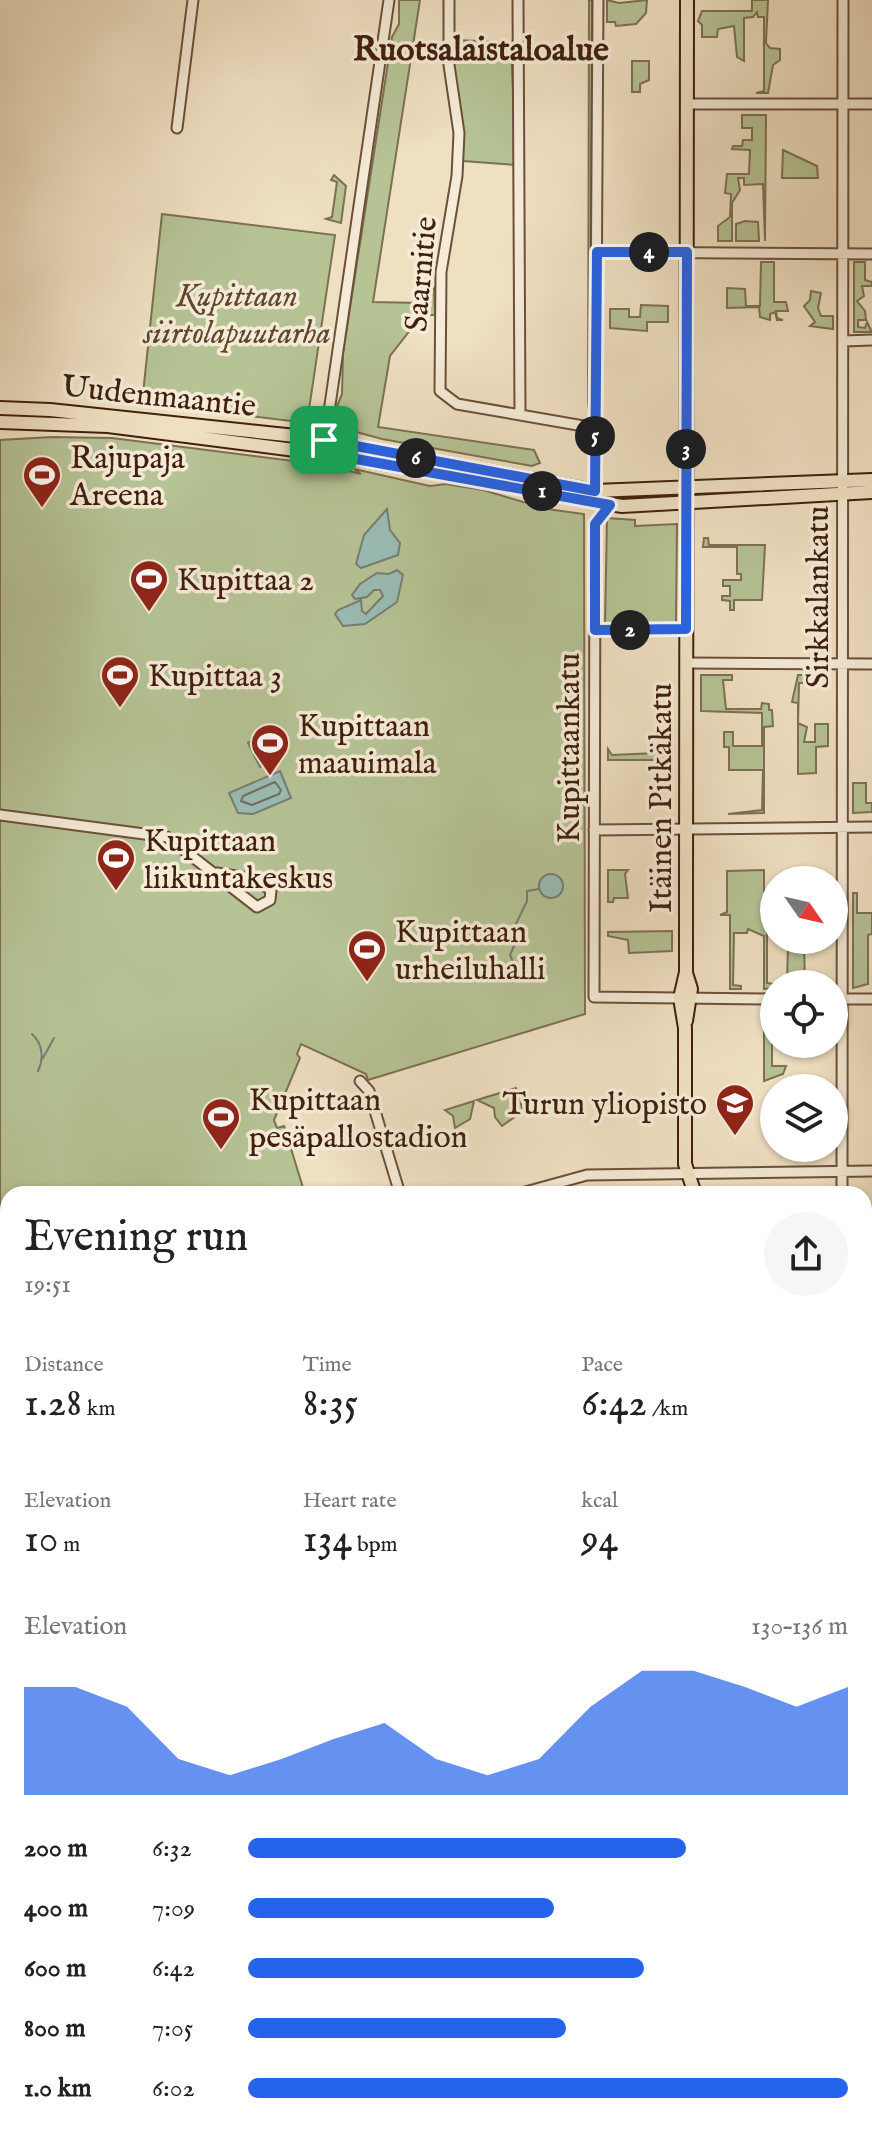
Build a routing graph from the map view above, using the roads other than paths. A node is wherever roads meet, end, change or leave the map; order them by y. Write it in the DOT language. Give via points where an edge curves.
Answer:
graph roads {
  1 [pos="193,0"];
  2 [pos="389,0"];
  3 [pos="449,0"];
  4 [pos="518,0"];
  5 [pos="598,0"];
  6 [pos="687,0"];
  7 [pos="843,0"];
  8 [pos="687,104"];
  9 [pos="872,104"];
  10 [pos="843,105"];
  11 [pos="177,128"];
  12 [pos="597,252"];
  13 [pos="687,252"];
  14 [pos="844,252"];
  15 [pos="872,254"];
  16 [pos="872,340"];
  17 [pos="844,341"];
  18 [pos="0,408"];
  19 [pos="520,414"];
  20 [pos="0,422"];
  21 [pos="595,428"];
  22 [pos="324,447"];
  23 [pos="872,480"];
  24 [pos="843,488"];
  25 [pos="686,489"];
  26 [pos="872,492"];
  27 [pos="597,503"];
  28 [pos="686,503"];
  29 [pos="686,629"];
  30 [pos="595,630"];
  31 [pos="686,663"];
  32 [pos="872,664"];
  33 [pos="843,665"];
  34 [pos="0,815"];
  35 [pos="842,827"];
  36 [pos="872,827"];
  37 [pos="686,829"];
  38 [pos="594,830"];
  39 [pos="217,873"];
  40 [pos="839,970"];
  41 [pos="685,998"];
  42 [pos="760,999"];
  43 [pos="848,999"];
  44 [pos="872,999"];
  45 [pos="840,1058"];
  46 [pos="360,1081"];
  47 [pos="872,1171"];
  48 [pos="843,1172"];
  49 [pos="687,1174"];
  50 [pos="398,1186"];
  51 [pos="545,1186"];
  52 [pos="692,1186"];
  53 [pos="842,1186"];
  1 -- 11 [label="street"];
  2 -- 22 [label="street"];
  3 -- 19 [label="street, Saarnitie" via="449,65 459,133 441,272 440,391 457,404"];
  4 -- 19 [label="street"];
  5 -- 12 [label="street, Kupittaankatu"];
  6 -- 8 [label="main road, Itäinen Pitkäkatu"];
  7 -- 10 [label="street, Sirkkalankatu"];
  8 -- 10 [label="street"];
  8 -- 13 [label="main road, Itäinen Pitkäkatu"];
  9 -- 10 [label="street"];
  10 -- 14 [label="street, Sirkkalankatu"];
  12 -- 13 [label="street"];
  12 -- 21 [label="street, Kupittaankatu"];
  13 -- 14 [label="street"];
  13 -- 25 [label="main road, Itäinen Pitkäkatu"];
  14 -- 15 [label="street"];
  14 -- 17 [label="street, Sirkkalankatu"];
  16 -- 17 [label="street"];
  17 -- 24 [label="street, Sirkkalankatu"];
  18 -- 22 [label="main road, Uudenmaantie" via="80,413"];
  19 -- 21 [label="street, Saarnitie"];
  20 -- 22 [label="main road, Uudenmaantie"];
  21 -- 27 [label="street, Kupittaankatu"];
  22 -- 27 [label="main road, Uudenmaantie"];
  23 -- 24 [label="main road"];
  24 -- 25 [label="main road"];
  24 -- 26 [label="main road"];
  24 -- 28 [label="main road"];
  24 -- 33 [label="street, Sirkkalankatu"];
  25 -- 27 [label="main road"];
  25 -- 28 [label="main road, Itäinen Pitkäkatu"];
  27 -- 28 [label="main road"];
  27 -- 30 [label="street, Kupittaankatu"];
  28 -- 29 [label="main road, Itäinen Pitkäkatu"];
  29 -- 30 [label="street"];
  29 -- 31 [label="main road, Itäinen Pitkäkatu"];
  30 -- 38 [label="street, Kupittaankatu"];
  31 -- 33 [label="street"];
  31 -- 37 [label="main road, Itäinen Pitkäkatu"];
  32 -- 33 [label="street"];
  33 -- 35 [label="street, Sirkkalankatu"];
  34 -- 39 [label="street" via="167,837"];
  35 -- 36 [label="street"];
  35 -- 37 [label="street"];
  35 -- 40 [label="street, Sirkkalankatu"];
  37 -- 38 [label="street"];
  37 -- 41 [label="main road, Itäinen Pitkäkatu"];
  38 -- 41 [label="street, Kupittaankatu" via="594,997"];
  39 -- 39 [label="street" via="268,886 270,900 257,907"];
  41 -- 42 [label="street"];
  41 -- 49 [label="main road, Itäinen Pitkäkatu"];
  43 -- 44 [label="street"];
  45 -- 48 [label="street, Sirkkalankatu"];
  46 -- 50 [label="street" via="369,1091"];
  47 -- 48 [label="street"];
  48 -- 49 [label="street"];
  48 -- 53 [label="street, Sirkkalankatu"];
  49 -- 51 [label="street" via="582,1175"];
  49 -- 52 [label="main road"];
}
